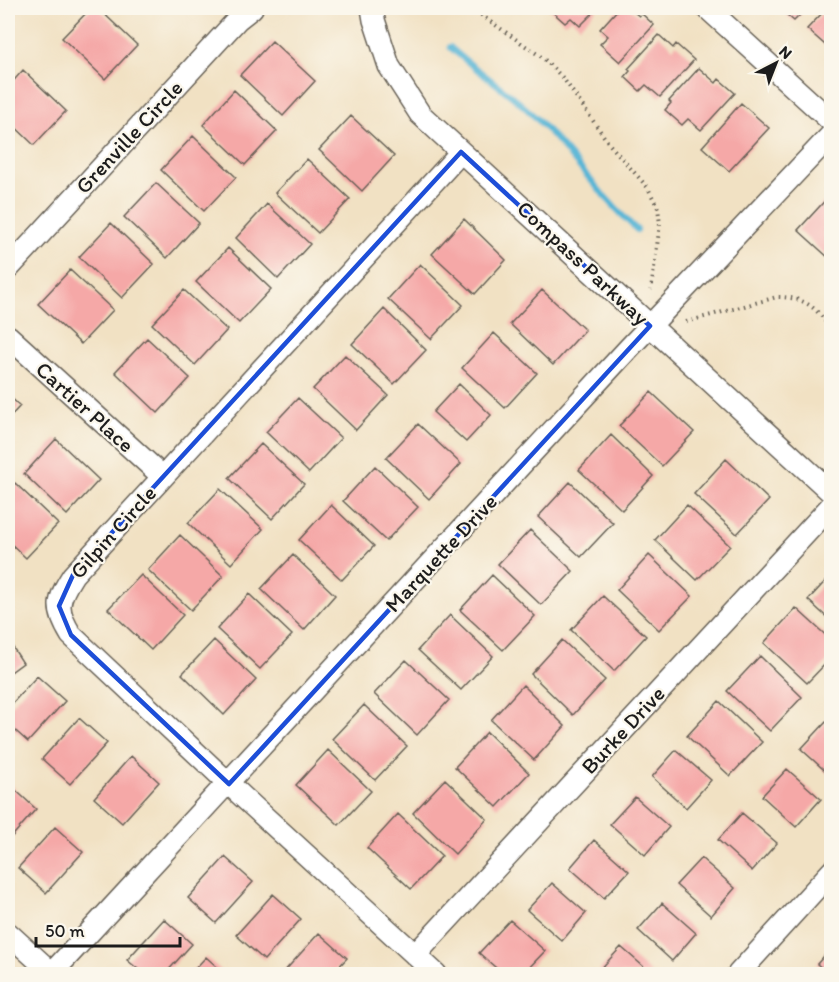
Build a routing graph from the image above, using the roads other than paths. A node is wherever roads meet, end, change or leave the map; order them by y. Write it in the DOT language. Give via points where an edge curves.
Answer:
graph roads {
  1 [pos="252,8"];
  2 [pos="372,8"];
  3 [pos="707,8"];
  4 [pos="831,122"];
  5 [pos="831,134"];
  6 [pos="461,152"];
  7 [pos="8,269"];
  8 [pos="650,326"];
  9 [pos="8,336"];
  10 [pos="163,477"];
  11 [pos="831,493"];
  12 [pos="831,505"];
  13 [pos="229,783"];
  14 [pos="831,872"];
  15 [pos="8,933"];
  16 [pos="415,955"];
  17 [pos="52,974"];
  18 [pos="436,975"];
  19 [pos="738,975"];
  1 -- 7 [label="street, Grenville Circle"];
  2 -- 6 [label="street, Compass Parkway" via="389,66 420,114"];
  3 -- 4 [label="street"];
  5 -- 8 [label="street, Marquette Drive"];
  6 -- 8 [label="street, Compass Parkway"];
  6 -- 10 [label="street, Gilpin Circle"];
  8 -- 11 [label="street, Compass Parkway"];
  8 -- 13 [label="street, Marquette Drive"];
  9 -- 10 [label="street, Cartier Place"];
  10 -- 13 [label="street, Gilpin Circle" via="73,575 62,592 59,606 71,635"];
  12 -- 16 [label="street, Burke Drive"];
  13 -- 16 [label="street, Gilpin Circle"];
  13 -- 17 [label="street, Marquette Drive"];
  14 -- 19 [label="street"];
  15 -- 17 [label="street"];
  16 -- 18 [label="street, Gilpin Circle"];
}
